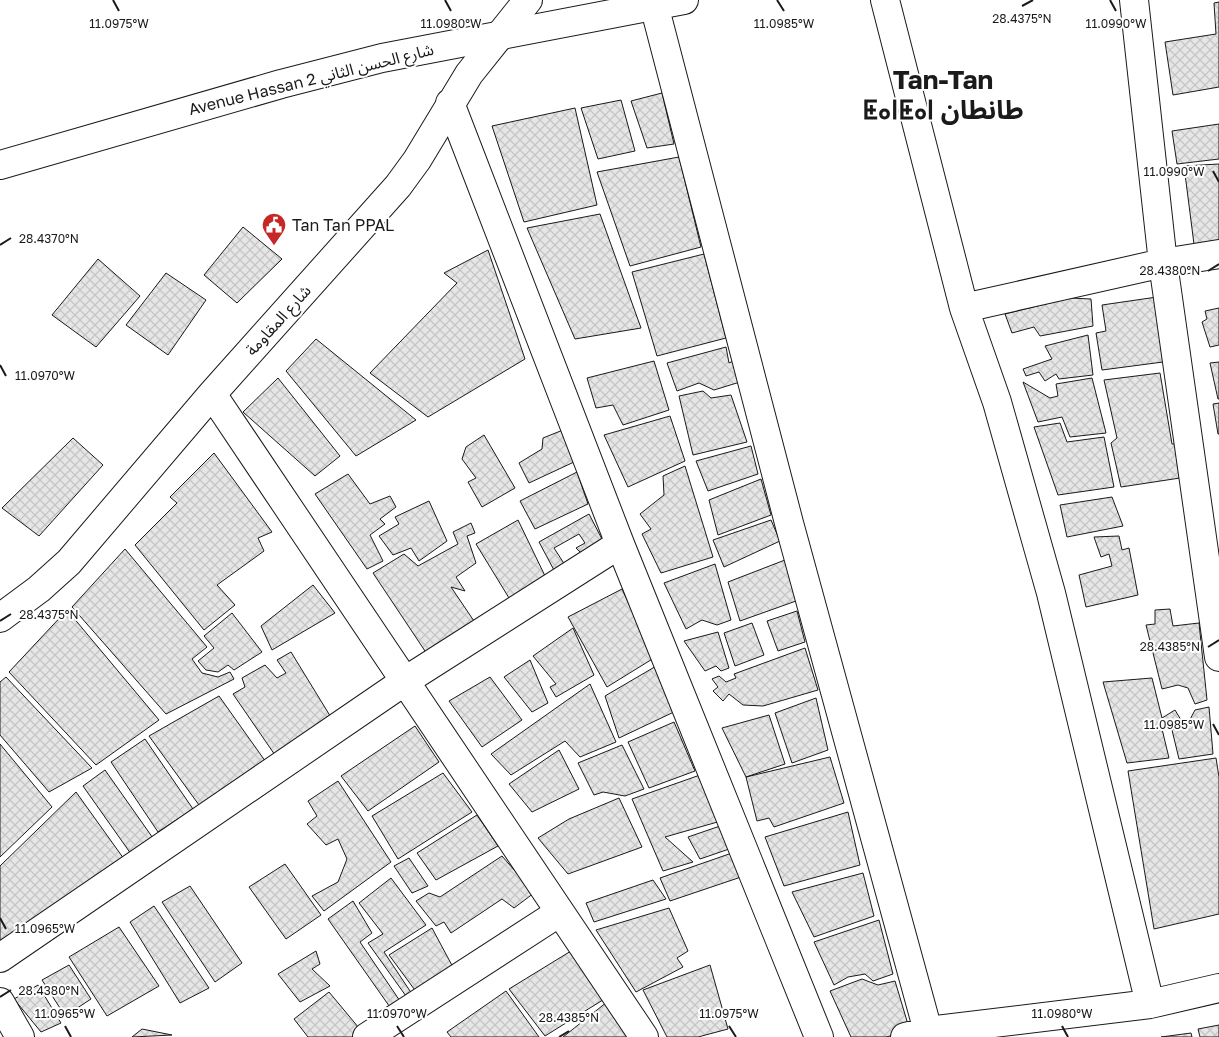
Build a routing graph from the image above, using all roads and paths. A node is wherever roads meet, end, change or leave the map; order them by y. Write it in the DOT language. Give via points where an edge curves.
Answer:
graph roads {
  1 [pos="528,0"];
  2 [pos="684,0"];
  3 [pos="885,0"];
  4 [pos="1134,0"];
  5 [pos="654,5"];
  6 [pos="501,33"];
  7 [pos="450,103"];
  8 [pos="0,165"];
  9 [pos="1219,254"];
  10 [pos="1163,263"];
  11 [pos="964,308"];
  12 [pos="212,394"];
  13 [pos="620,544"];
  14 [pos="0,618"];
  15 [pos="1219,657"];
  16 [pos="405,681"];
  17 [pos="560,912"];
  18 [pos="0,958"];
  19 [pos="1219,988"];
  20 [pos="0,1002"];
  21 [pos="1150,1004"];
  22 [pos="916,1034"];
  23 [pos="20,1037"];
  24 [pos="367,1037"];
  25 [pos="644,1037"];
  26 [pos="819,1037"];
  1 -- 6 [label="street, شارع المقاومة"];
  2 -- 5 [label="street, Avenue Hassan 2 شارع الحسن الثاني"];
  3 -- 11 [label="street"];
  4 -- 10 [label="street"];
  5 -- 6 [label="street, Avenue Hassan 2 شارع الحسن الثاني"];
  5 -- 22 [label="street"];
  6 -- 7 [label="street, شارع المقاومة"];
  6 -- 8 [label="street, Avenue Hassan 2 شارع الحسن الثاني" via="382,58 281,84"];
  7 -- 12 [label="street, شارع المقاومة" via="422,153 398,186"];
  7 -- 13 [label="street"];
  9 -- 10 [label="street"];
  10 -- 11 [label="street"];
  10 -- 15 [label="street"];
  11 -- 21 [label="street" via="996,402 1051,593"];
  12 -- 14 [label="street, شارع المقاومة" via="70,562"];
  12 -- 16 [label="street"];
  13 -- 16 [label="street"];
  13 -- 26 [label="street"];
  16 -- 17 [label="street"];
  16 -- 18 [label="street"];
  17 -- 24 [label="street"];
  17 -- 25 [label="street"];
  19 -- 21 [label="street"];
  20 -- 23 [label="street"];
  21 -- 22 [label="street"];
}
